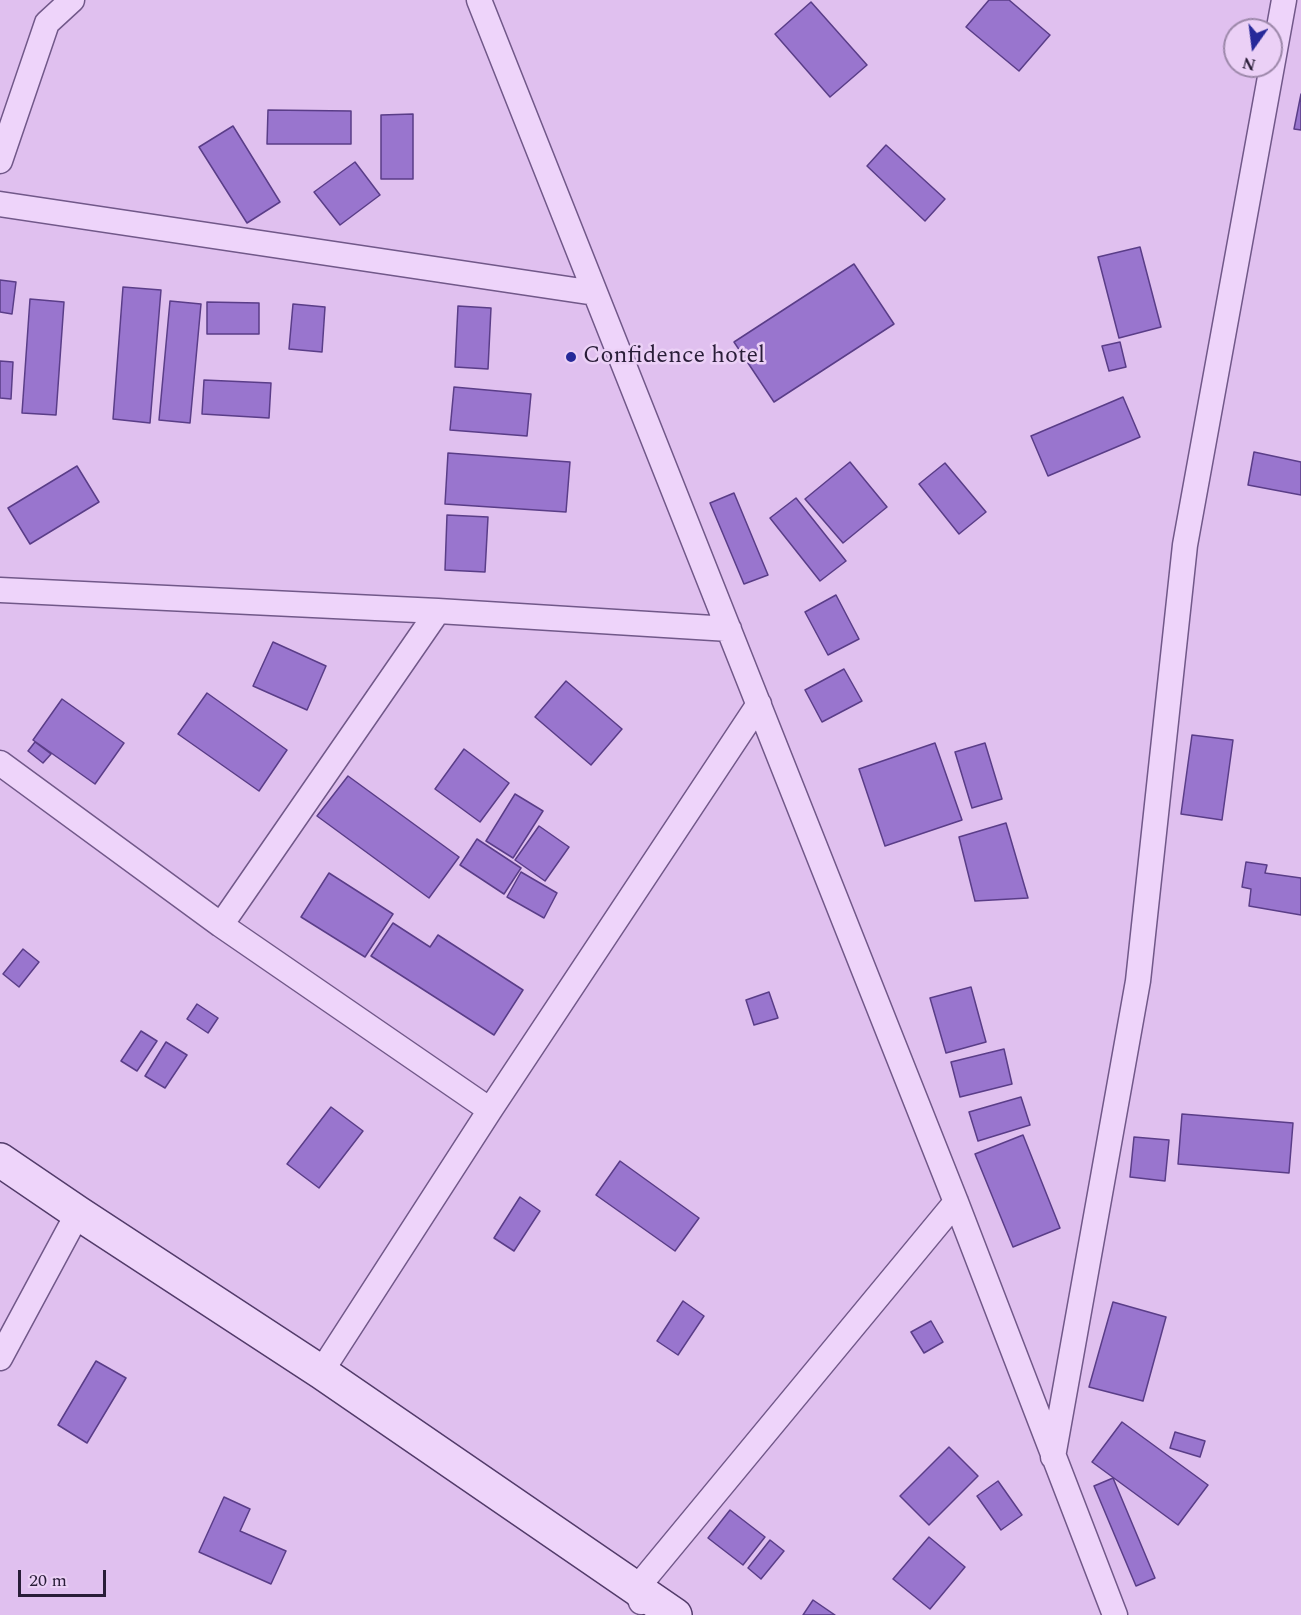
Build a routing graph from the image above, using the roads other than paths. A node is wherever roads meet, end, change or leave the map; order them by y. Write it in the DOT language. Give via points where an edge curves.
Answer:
graph roads {
  1 [pos="72,0"];
  2 [pos="479,0"];
  3 [pos="1284,0"];
  4 [pos="47,11"];
  5 [pos="10,104"];
  6 [pos="0,162"];
  7 [pos="0,204"];
  8 [pos="596,293"];
  9 [pos="0,590"];
  10 [pos="438,611"];
  11 [pos="729,629"];
  12 [pos="759,704"];
  13 [pos="0,763"];
  14 [pos="221,925"];
  15 [pos="490,1110"];
  16 [pos="0,1160"];
  17 [pos="956,1202"];
  18 [pos="78,1213"];
  19 [pos="0,1358"];
  20 [pos="321,1371"];
  21 [pos="1053,1457"];
  22 [pos="641,1602"];
  23 [pos="675,1615"];
  24 [pos="1115,1615"];
  1 -- 4 [label="street"];
  2 -- 8 [label="street"];
  3 -- 21 [label="street" via="1185,545 1138,981"];
  4 -- 5 [label="street"];
  5 -- 6 [label="street"];
  7 -- 8 [label="street"];
  8 -- 11 [label="street"];
  9 -- 10 [label="street"];
  10 -- 11 [label="street"];
  10 -- 14 [label="street"];
  11 -- 12 [label="street"];
  12 -- 15 [label="street"];
  12 -- 17 [label="street"];
  13 -- 14 [label="street"];
  14 -- 15 [label="street"];
  15 -- 20 [label="street"];
  16 -- 18 [label="street"];
  17 -- 21 [label="street"];
  17 -- 22 [label="street"];
  18 -- 19 [label="street"];
  18 -- 20 [label="street"];
  20 -- 22 [label="street"];
  21 -- 24 [label="street"];
  22 -- 23 [label="street"];
}
